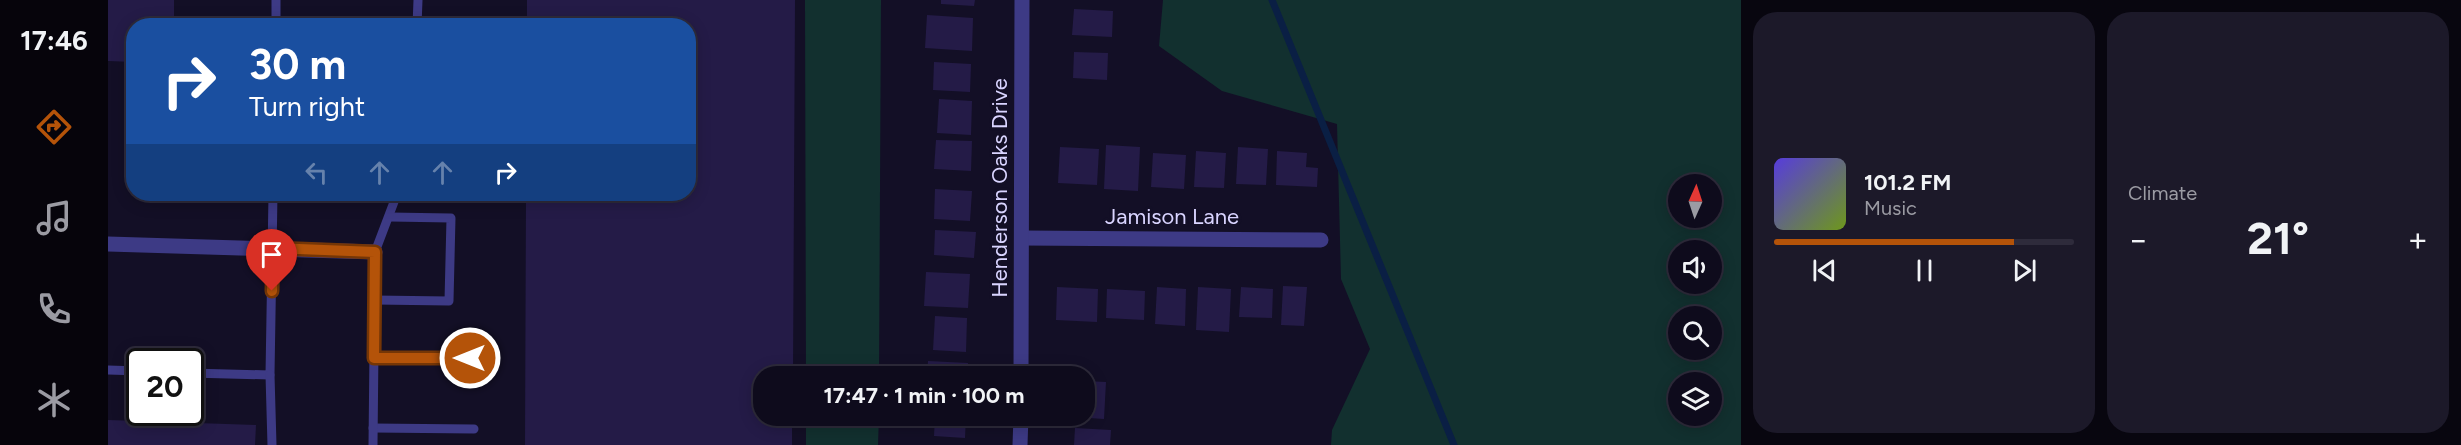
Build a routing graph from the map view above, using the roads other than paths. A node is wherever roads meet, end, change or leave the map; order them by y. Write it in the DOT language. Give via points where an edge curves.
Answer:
graph roads {
  1 [pos="276,0"];
  2 [pos="418,0"];
  3 [pos="1022,0"];
  4 [pos="276,18"];
  5 [pos="417,18"];
  6 [pos="273,201"];
  7 [pos="396,201"];
  8 [pos="390,217"];
  9 [pos="1022,238"];
  10 [pos="1322,240"];
  11 [pos="108,244"];
  12 [pos="273,248"];
  13 [pos="375,252"];
  14 [pos="375,300"];
  15 [pos="374,358"];
  16 [pos="470,358"];
  17 [pos="1021,366"];
  18 [pos="108,370"];
  19 [pos="126,371"];
  20 [pos="204,373"];
  21 [pos="270,375"];
  22 [pos="1021,426"];
  23 [pos="374,428"];
  24 [pos="474,429"];
  25 [pos="272,445"];
  26 [pos="373,445"];
  27 [pos="1020,445"];
  1 -- 4 [label="lane"];
  2 -- 5 [label="lane"];
  3 -- 9 [label="street, Henderson Oaks Drive"];
  6 -- 12 [label="lane"];
  7 -- 8 [label="lane"];
  8 -- 13 [label="lane"];
  8 -- 14 [label="lane" via="451,218 449,301"];
  9 -- 10 [label="street, Jamison Lane"];
  9 -- 17 [label="street, Henderson Oaks Drive"];
  11 -- 12 [label="street"];
  12 -- 13 [label="street"];
  12 -- 21 [label="lane"];
  13 -- 14 [label="lane"];
  14 -- 15 [label="lane"];
  15 -- 16 [label="lane"];
  15 -- 23 [label="lane"];
  18 -- 19 [label="lane"];
  20 -- 21 [label="lane"];
  21 -- 25 [label="lane"];
  22 -- 27 [label="street"];
  23 -- 24 [label="lane"];
  23 -- 26 [label="lane"];
}
